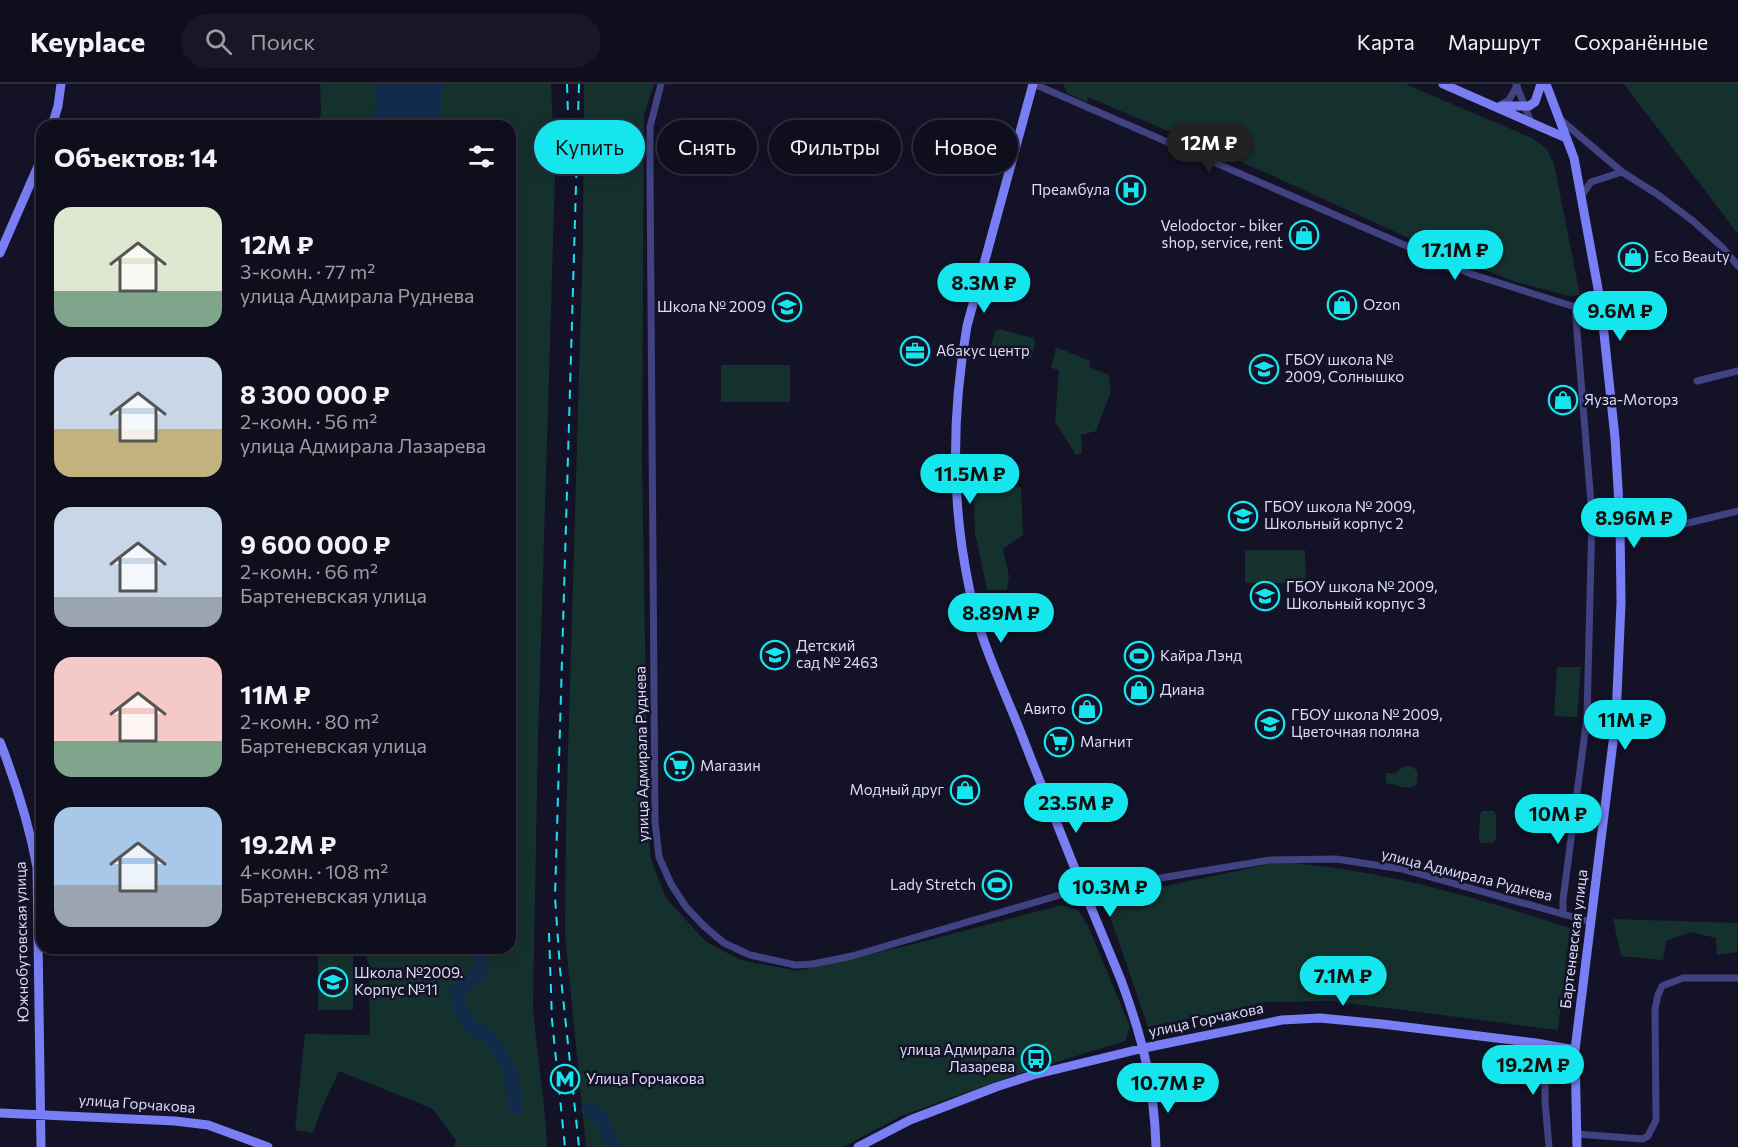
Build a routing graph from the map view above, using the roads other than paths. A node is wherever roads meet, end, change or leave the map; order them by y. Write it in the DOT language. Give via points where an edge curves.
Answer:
graph roads {
  1 [pos="61,84"];
  2 [pos="660,84"];
  3 [pos="1034,84"];
  4 [pos="1443,84"];
  5 [pos="1541,84"];
  6 [pos="1546,84"];
  7 [pos="1516,85"];
  8 [pos="1495,106"];
  9 [pos="1525,106"];
  10 [pos="1559,119"];
  11 [pos="54,120"];
  12 [pos="1531,122"];
  13 [pos="1566,138"];
  14 [pos="36,171"];
  15 [pos="1622,172"];
  16 [pos="1582,195"];
  17 [pos="0,253"];
  18 [pos="1738,266"];
  19 [pos="1601,305"];
  20 [pos="1575,307"];
  21 [pos="1738,371"];
  22 [pos="1697,381"];
  23 [pos="1738,511"];
  24 [pos="1659,530"];
  25 [pos="0,742"];
  26 [pos="36,862"];
  27 [pos="1084,890"];
  28 [pos="1563,914"];
  29 [pos="1591,922"];
  30 [pos="38,954"];
  31 [pos="1738,978"];
  32 [pos="1545,1044"];
  33 [pos="1144,1048"];
  34 [pos="1575,1050"];
  35 [pos="0,1113"];
  36 [pos="40,1113"];
  37 [pos="1576,1134"];
  38 [pos="41,1147"];
  39 [pos="268,1147"];
  40 [pos="858,1147"];
  41 [pos="1156,1147"];
  42 [pos="1549,1147"];
  43 [pos="1577,1147"];
  1 -- 11 [label="street"];
  2 -- 27 [label="street, улица Адмирала Руднева" via="650,127 654,770 656,840 671,884 686,907 724,943 750,955 795,965 852,956"];
  3 -- 20 [label="street" via="1471,274"];
  3 -- 27 [label="street" via="967,326 961,361 956,497 968,586 978,620"];
  4 -- 8 [label="street"];
  5 -- 9 [label="street" via="1535,102"];
  6 -- 10 [label="street, Бартеневская улица"];
  7 -- 8 [label="street" via="1509,100"];
  7 -- 9 [label="street"];
  8 -- 9 [label="street"];
  8 -- 12 [label="street"];
  9 -- 12 [label="street"];
  10 -- 13 [label="street, Бартеневская улица"];
  10 -- 15 [label="street"];
  12 -- 13 [label="street"];
  13 -- 16 [label="street, Бартеневская улица"];
  14 -- 17 [label="street"];
  15 -- 16 [label="street" via="1591,182"];
  15 -- 18 [label="street" via="1693,221"];
  16 -- 19 [label="street, Бартеневская улица"];
  19 -- 20 [label="street"];
  19 -- 29 [label="street, Бартеневская улица" via="1615,438 1621,603 1616,718"];
  20 -- 28 [label="street" via="1592,516 1587,717"];
  21 -- 22 [label="street"];
  23 -- 24 [label="street"];
  25 -- 26 [label="street, Южнобутовская улица" via="28,825"];
  27 -- 28 [label="street, улица Адмирала Руднева" via="1270,860 1336,859 1402,869"];
  27 -- 33 [label="street"];
  28 -- 29 [label="street, улица Адмирала Руднева"];
  29 -- 34 [label="street, Бартеневская улица"];
  30 -- 36 [label="street, Южнобутовская улица"];
  31 -- 37 [label="street" via="1683,978 1662,986 1655,1009 1656,1120 1648,1136 1643,1139"];
  32 -- 33 [label="street, улица Горчакова" via="1298,1018"];
  32 -- 34 [label="street, улица Горчакова"];
  32 -- 42 [label="street"];
  33 -- 40 [label="street, улица Горчакова" via="996,1087 910,1120"];
  33 -- 41 [label="street"];
  34 -- 37 [label="street, Бартеневская улица"];
  35 -- 36 [label="street, улица Горчакова"];
  36 -- 38 [label="street, Южнобутовская улица"];
  36 -- 39 [label="street, улица Горчакова" via="208,1125"];
  37 -- 43 [label="street, Бартеневская улица"];
}
